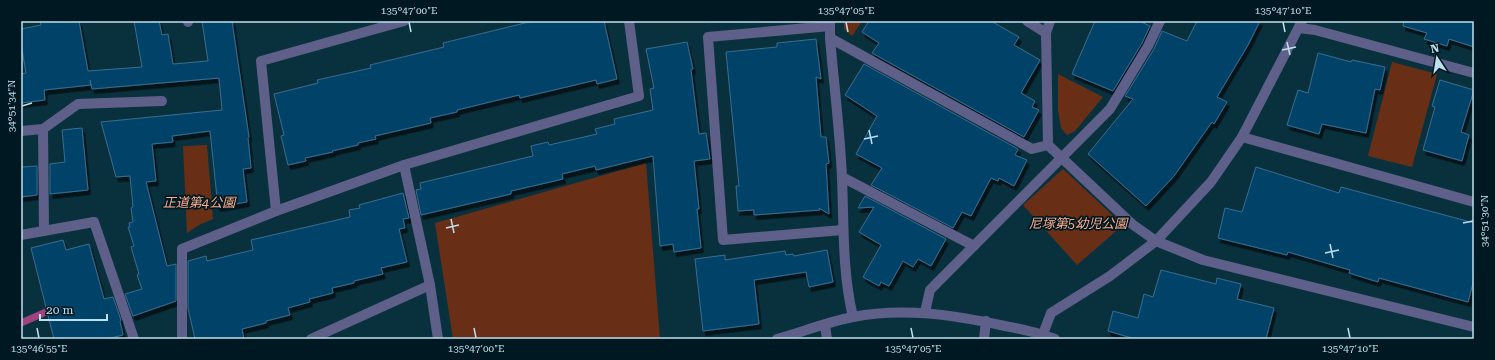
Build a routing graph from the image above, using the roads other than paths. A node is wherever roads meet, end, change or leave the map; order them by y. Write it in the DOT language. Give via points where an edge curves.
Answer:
graph roads {
  1 [pos="404,21"];
  2 [pos="629,21"];
  3 [pos="1027,21"];
  4 [pos="1050,21"];
  5 [pos="1160,21"];
  6 [pos="830,23"];
  7 [pos="1300,24"];
  8 [pos="1046,33"];
  9 [pos="830,38"];
  10 [pos="1474,73"];
  11 [pos="162,101"];
  12 [pos="43,129"];
  13 [pos="21,131"];
  14 [pos="1242,137"];
  15 [pos="1048,145"];
  16 [pos="1061,158"];
  17 [pos="404,165"];
  18 [pos="842,177"];
  19 [pos="1474,202"];
  20 [pos="276,211"];
  21 [pos="843,230"];
  22 [pos="44,231"];
  23 [pos="21,235"];
  24 [pos="1156,241"];
  25 [pos="974,246"];
  26 [pos="430,286"];
  27 [pos="924,312"];
  28 [pos="853,317"];
  29 [pos="986,322"];
  30 [pos="825,325"];
  31 [pos="1474,327"];
  32 [pos="1043,334"];
  33 [pos="134,339"];
  34 [pos="182,339"];
  35 [pos="311,339"];
  36 [pos="438,339"];
  37 [pos="777,339"];
  38 [pos="827,339"];
  39 [pos="984,339"];
  40 [pos="1055,339"];
  1 -- 20 [label="street" via="261,61"];
  2 -- 17 [label="street" via="639,96"];
  3 -- 8 [label="street"];
  4 -- 8 [label="street"];
  5 -- 16 [label="street" via="1110,109"];
  6 -- 9 [label="street"];
  6 -- 21 [label="street" via="708,37 722,240"];
  7 -- 10 [label="street"];
  7 -- 14 [label="street"];
  8 -- 15 [label="street"];
  9 -- 15 [label="street" via="1032,149"];
  9 -- 18 [label="street"];
  11 -- 12 [label="street" via="78,104"];
  12 -- 13 [label="street"];
  12 -- 22 [label="street"];
  14 -- 19 [label="street"];
  14 -- 24 [label="street" via="1210,182"];
  15 -- 16 [label="street"];
  16 -- 24 [label="street" via="1132,224"];
  16 -- 25 [label="street"];
  17 -- 20 [label="street"];
  17 -- 26 [label="street"];
  18 -- 21 [label="street"];
  18 -- 25 [label="street"];
  20 -- 34 [label="street" via="182,249"];
  21 -- 28 [label="street" via="848,296"];
  22 -- 23 [label="street"];
  22 -- 33 [label="street" via="94,222"];
  24 -- 31 [label="street" via="1203,260"];
  24 -- 32 [label="street" via="1110,276 1051,313"];
  25 -- 27 [label="street" via="930,290"];
  26 -- 35 [label="street"];
  26 -- 36 [label="street"];
  27 -- 28 [label="street" via="894,312"];
  27 -- 29 [label="street"];
  28 -- 30 [label="street"];
  29 -- 32 [label="street"];
  29 -- 39 [label="street"];
  30 -- 37 [label="street"];
  30 -- 38 [label="street"];
  32 -- 40 [label="street"];
}
